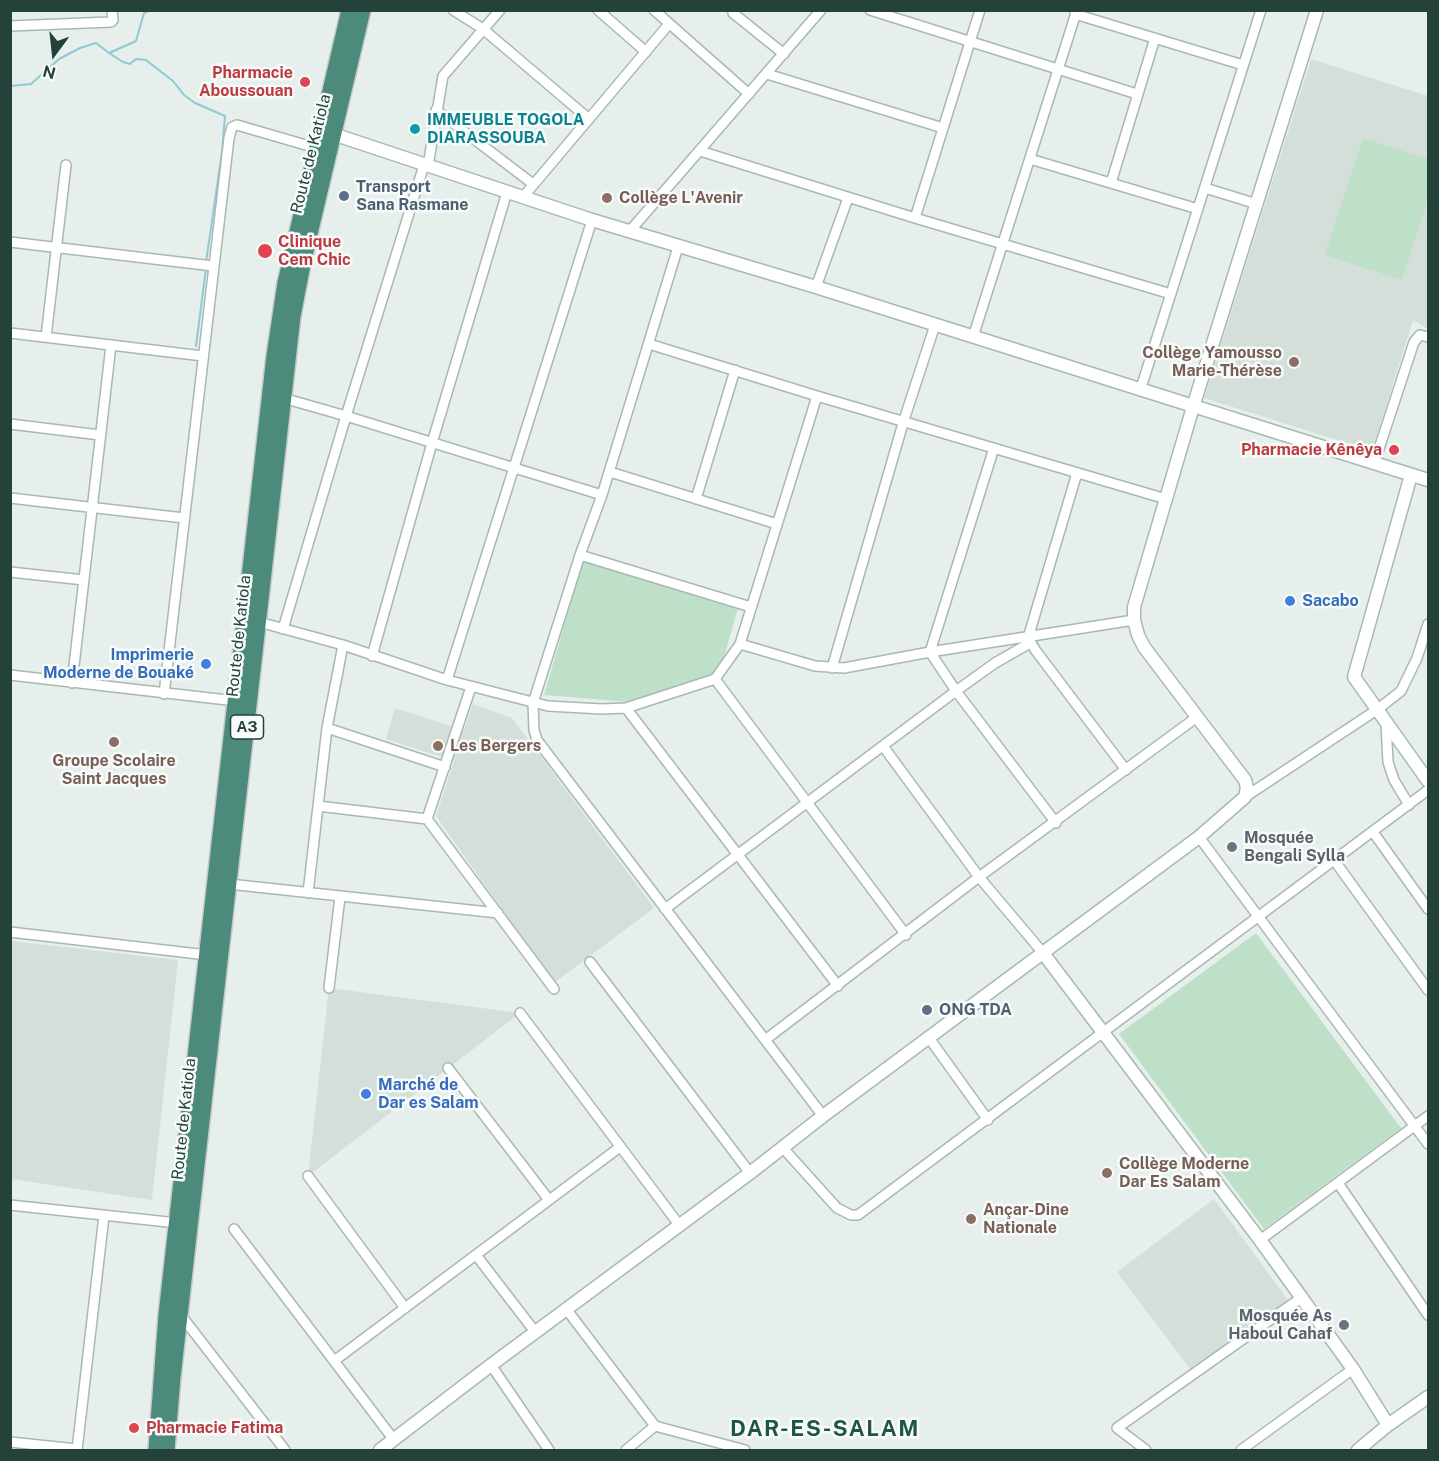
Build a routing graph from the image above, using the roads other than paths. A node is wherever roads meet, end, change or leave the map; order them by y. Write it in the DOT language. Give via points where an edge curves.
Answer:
graph roads {
  1 [pos="112,10"];
  2 [pos="349,10"];
  3 [pos="363,10"];
  4 [pos="453,10"];
  5 [pos="500,10"];
  6 [pos="598,10"];
  7 [pos="654,10"];
  8 [pos="733,10"];
  9 [pos="821,10"];
  10 [pos="870,10"];
  11 [pos="980,10"];
  12 [pos="1261,10"];
  13 [pos="1317,10"];
  14 [pos="1076,12"];
  15 [pos="669,24"];
  16 [pos="10,26"];
  17 [pos="483,28"];
  18 [pos="1155,38"];
  19 [pos="970,41"];
  20 [pos="646,52"];
  21 [pos="784,54"];
  22 [pos="1243,65"];
  23 [pos="1058,69"];
  24 [pos="766,74"];
  25 [pos="749,94"];
  26 [pos="1137,94"];
  27 [pos="436,110"];
  28 [pos="589,119"];
  29 [pos="943,128"];
  30 [pos="328,132"];
  31 [pos="316,148"];
  32 [pos="700,151"];
  33 [pos="1030,159"];
  34 [pos="66,165"];
  35 [pos="426,165"];
  36 [pos="1112,183"];
  37 [pos="532,184"];
  38 [pos="1205,188"];
  39 [pos="507,192"];
  40 [pos="523,197"];
  41 [pos="848,198"];
  42 [pos="1257,204"];
  43 [pos="1198,208"];
  44 [pos="915,218"];
  45 [pos="592,220"];
  46 [pos="629,232"];
  47 [pos="10,242"];
  48 [pos="1002,243"];
  49 [pos="56,247"];
  50 [pos="678,247"];
  51 [pos="213,266"];
  52 [pos="816,287"];
  53 [pos="1172,294"];
  54 [pos="935,326"];
  55 [pos="10,333"];
  56 [pos="46,337"];
  57 [pos="973,337"];
  58 [pos="1428,337"];
  59 [pos="649,344"];
  60 [pos="111,345"];
  61 [pos="203,356"];
  62 [pos="735,370"];
  63 [pos="1140,391"];
  64 [pos="817,396"];
  65 [pos="283,399"];
  66 [pos="1193,407"];
  67 [pos="346,416"];
  68 [pos="904,420"];
  69 [pos="10,424"];
  70 [pos="100,435"];
  71 [pos="432,443"];
  72 [pos="994,448"];
  73 [pos="1374,464"];
  74 [pos="513,469"];
  75 [pos="609,472"];
  76 [pos="1077,473"];
  77 [pos="1412,475"];
  78 [pos="1428,480"];
  79 [pos="602,495"];
  80 [pos="10,498"];
  81 [pos="696,498"];
  82 [pos="1166,499"];
  83 [pos="92,508"];
  84 [pos="184,519"];
  85 [pos="777,524"];
  86 [pos="580,555"];
  87 [pos="10,572"];
  88 [pos="84,580"];
  89 [pos="751,607"];
  90 [pos="1134,620"];
  91 [pos="259,622"];
  92 [pos="1428,624"];
  93 [pos="283,629"];
  94 [pos="1029,640"];
  95 [pos="740,644"];
  96 [pos="343,645"];
  97 [pos="930,652"];
  98 [pos="372,656"];
  99 [pos="1417,658"];
  100 [pos="1428,662"];
  101 [pos="832,668"];
  102 [pos="10,675"];
  103 [pos="715,679"];
  104 [pos="447,680"];
  105 [pos="72,683"];
  106 [pos="471,687"];
  107 [pos="956,691"];
  108 [pos="164,693"];
  109 [pos="236,701"];
  110 [pos="533,703"];
  111 [pos="626,708"];
  112 [pos="1382,714"];
  113 [pos="1197,717"];
  114 [pos="327,728"];
  115 [pos="883,746"];
  116 [pos="445,767"];
  117 [pos="1126,770"];
  118 [pos="1428,781"];
  119 [pos="1428,790"];
  120 [pos="1245,797"];
  121 [pos="806,803"];
  122 [pos="1409,805"];
  123 [pos="318,806"];
  124 [pos="427,819"];
  125 [pos="1056,823"];
  126 [pos="1373,832"];
  127 [pos="1198,837"];
  128 [pos="738,854"];
  129 [pos="1334,860"];
  130 [pos="979,877"];
  131 [pos="229,884"];
  132 [pos="308,893"];
  133 [pos="340,897"];
  134 [pos="665,909"];
  135 [pos="1428,909"];
  136 [pos="498,913"];
  137 [pos="1259,916"];
  138 [pos="10,932"];
  139 [pos="906,934"];
  140 [pos="1043,952"];
  141 [pos="207,955"];
  142 [pos="590,962"];
  143 [pos="838,986"];
  144 [pos="330,988"];
  145 [pos="554,989"];
  146 [pos="1428,990"];
  147 [pos="520,1013"];
  148 [pos="1103,1032"];
  149 [pos="928,1038"];
  150 [pos="765,1040"];
  151 [pos="448,1068"];
  152 [pos="823,1116"];
  153 [pos="1428,1116"];
  154 [pos="988,1120"];
  155 [pos="1415,1125"];
  156 [pos="1428,1144"];
  157 [pos="620,1147"];
  158 [pos="783,1148"];
  159 [pos="750,1173"];
  160 [pos="308,1176"];
  161 [pos="1338,1183"];
  162 [pos="549,1200"];
  163 [pos="10,1205"];
  164 [pos="104,1216"];
  165 [pos="177,1223"];
  166 [pos="680,1226"];
  167 [pos="234,1228"];
  168 [pos="1260,1240"];
  169 [pos="476,1255"];
  170 [pos="1301,1298"];
  171 [pos="405,1308"];
  172 [pos="567,1310"];
  173 [pos="180,1314"];
  174 [pos="1428,1315"];
  175 [pos="536,1334"];
  176 [pos="334,1361"];
  177 [pos="491,1365"];
  178 [pos="1353,1369"];
  179 [pos="1428,1397"];
  180 [pos="1388,1425"];
  181 [pos="655,1426"];
  182 [pos="394,1440"];
  183 [pos="10,1442"];
  184 [pos="77,1450"];
  185 [pos="156,1450"];
  186 [pos="167,1450"];
  187 [pos="285,1450"];
  188 [pos="380,1450"];
  189 [pos="549,1450"];
  190 [pos="626,1450"];
  191 [pos="745,1450"];
  192 [pos="1146,1450"];
  193 [pos="1240,1450"];
  194 [pos="1360,1450"];
  1 -- 16 [label="street" via="111,22"];
  2 -- 30 [label="highway, Route de Katiola / A3"];
  3 -- 30 [label="highway, Route de Katiola / A3"];
  4 -- 17 [label="street"];
  5 -- 17 [label="street"];
  6 -- 20 [label="street"];
  7 -- 15 [label="street"];
  8 -- 21 [label="street"];
  9 -- 21 [label="street"];
  10 -- 19 [label="street"];
  11 -- 19 [label="street"];
  12 -- 22 [label="street"];
  13 -- 42 [label="street"];
  14 -- 18 [label="street"];
  14 -- 23 [label="street"];
  15 -- 20 [label="street"];
  15 -- 25 [label="street"];
  17 -- 27 [label="street" via="443,76"];
  17 -- 28 [label="street"];
  18 -- 22 [label="street"];
  18 -- 26 [label="street"];
  19 -- 23 [label="street"];
  19 -- 29 [label="street"];
  20 -- 28 [label="street"];
  21 -- 24 [label="street"];
  22 -- 38 [label="street"];
  23 -- 26 [label="street"];
  23 -- 33 [label="street"];
  24 -- 25 [label="street"];
  24 -- 29 [label="street"];
  25 -- 32 [label="street"];
  26 -- 36 [label="street"];
  27 -- 35 [label="street"];
  27 -- 37 [label="street"];
  28 -- 37 [label="street"];
  29 -- 44 [label="street"];
  30 -- 31 [label="highway, Route de Katiola / A3"];
  30 -- 35 [label="street"];
  30 -- 65 [label="highway, Route de Katiola / A3" via="293,316"];
  31 -- 51 [label="street" via="237,125 232,127"];
  31 -- 109 [label="highway, Route de Katiola / A3" via="285,283"];
  32 -- 41 [label="street"];
  32 -- 46 [label="street"];
  33 -- 36 [label="street"];
  33 -- 48 [label="street"];
  34 -- 49 [label="street"];
  35 -- 39 [label="street"];
  35 -- 67 [label="street"];
  36 -- 43 [label="street"];
  37 -- 40 [label="street"];
  38 -- 42 [label="street"];
  38 -- 43 [label="street"];
  39 -- 40 [label="street"];
  39 -- 71 [label="street"];
  40 -- 45 [label="street"];
  41 -- 44 [label="street"];
  41 -- 52 [label="street"];
  42 -- 66 [label="street"];
  43 -- 53 [label="street"];
  44 -- 48 [label="street"];
  45 -- 46 [label="street"];
  45 -- 74 [label="street"];
  46 -- 50 [label="street"];
  47 -- 49 [label="street"];
  48 -- 53 [label="street"];
  48 -- 57 [label="street"];
  49 -- 51 [label="street"];
  49 -- 56 [label="street"];
  50 -- 52 [label="street"];
  50 -- 59 [label="street"];
  51 -- 61 [label="street"];
  52 -- 54 [label="street"];
  53 -- 63 [label="street"];
  54 -- 57 [label="street"];
  54 -- 68 [label="street"];
  55 -- 56 [label="street"];
  56 -- 60 [label="street"];
  57 -- 63 [label="street"];
  58 -- 73 [label="street" via="1420,335 1414,342"];
  59 -- 62 [label="street"];
  59 -- 75 [label="street"];
  60 -- 61 [label="street"];
  60 -- 70 [label="street"];
  61 -- 84 [label="street"];
  62 -- 64 [label="street"];
  62 -- 81 [label="street"];
  63 -- 66 [label="street"];
  64 -- 68 [label="street"];
  64 -- 85 [label="street"];
  65 -- 67 [label="street"];
  65 -- 91 [label="highway, Route de Katiola / A3"];
  66 -- 73 [label="street"];
  66 -- 82 [label="street"];
  67 -- 71 [label="street"];
  67 -- 93 [label="street"];
  68 -- 72 [label="street"];
  68 -- 101 [label="street"];
  69 -- 70 [label="street"];
  70 -- 83 [label="street"];
  71 -- 74 [label="street"];
  71 -- 98 [label="street"];
  72 -- 76 [label="street"];
  72 -- 97 [label="street"];
  73 -- 77 [label="street"];
  74 -- 79 [label="street"];
  74 -- 104 [label="street"];
  75 -- 79 [label="street"];
  75 -- 81 [label="street"];
  76 -- 82 [label="street"];
  76 -- 94 [label="street"];
  77 -- 78 [label="street"];
  77 -- 112 [label="street" via="1354,677"];
  79 -- 86 [label="street"];
  80 -- 83 [label="street"];
  81 -- 85 [label="street"];
  82 -- 90 [label="street" via="1134,607"];
  83 -- 84 [label="street"];
  83 -- 88 [label="street"];
  84 -- 108 [label="street"];
  85 -- 89 [label="street"];
  86 -- 89 [label="street"];
  86 -- 110 [label="street"];
  87 -- 88 [label="street"];
  88 -- 105 [label="street"];
  89 -- 95 [label="street"];
  90 -- 94 [label="street"];
  90 -- 113 [label="street" via="1144,647"];
  91 -- 93 [label="street"];
  91 -- 131 [label="highway, Route de Katiola / A3"];
  92 -- 99 [label="street"];
  93 -- 96 [label="street"];
  94 -- 97 [label="street"];
  94 -- 107 [label="street"];
  94 -- 117 [label="street"];
  95 -- 101 [label="street"];
  95 -- 103 [label="street"];
  96 -- 98 [label="street"];
  96 -- 114 [label="street"];
  97 -- 101 [label="street"];
  97 -- 107 [label="street"];
  98 -- 104 [label="street"];
  99 -- 100 [label="street"];
  99 -- 112 [label="street" via="1401,691"];
  102 -- 105 [label="street"];
  103 -- 111 [label="street"];
  103 -- 121 [label="street"];
  104 -- 106 [label="street"];
  105 -- 108 [label="street"];
  106 -- 110 [label="street"];
  106 -- 116 [label="street"];
  107 -- 115 [label="street"];
  107 -- 125 [label="street"];
  108 -- 109 [label="street"];
  109 -- 141 [label="highway, Route de Katiola / A3"];
  110 -- 111 [label="street" via="602,710"];
  110 -- 134 [label="street" via="537,740"];
  111 -- 128 [label="street"];
  112 -- 118 [label="street"];
  112 -- 120 [label="street"];
  112 -- 122 [label="street" via="1388,762"];
  113 -- 117 [label="street"];
  113 -- 120 [label="street" via="1245,780"];
  114 -- 116 [label="street"];
  114 -- 123 [label="street"];
  115 -- 121 [label="street"];
  115 -- 130 [label="street"];
  116 -- 124 [label="street"];
  117 -- 125 [label="street"];
  119 -- 122 [label="street"];
  120 -- 127 [label="street"];
  121 -- 128 [label="street"];
  121 -- 139 [label="street"];
  122 -- 126 [label="street"];
  123 -- 124 [label="street"];
  123 -- 132 [label="street"];
  124 -- 136 [label="street"];
  125 -- 130 [label="street"];
  126 -- 129 [label="street"];
  126 -- 135 [label="street"];
  127 -- 137 [label="street"];
  127 -- 140 [label="street"];
  128 -- 134 [label="street"];
  128 -- 143 [label="street"];
  129 -- 137 [label="street"];
  129 -- 146 [label="street"];
  130 -- 139 [label="street"];
  130 -- 140 [label="street"];
  131 -- 132 [label="street"];
  131 -- 173 [label="highway, Route de Katiola / A3"];
  132 -- 133 [label="street"];
  133 -- 136 [label="street"];
  133 -- 144 [label="street"];
  134 -- 150 [label="street"];
  136 -- 145 [label="street"];
  137 -- 148 [label="street"];
  137 -- 155 [label="street"];
  138 -- 141 [label="street"];
  139 -- 143 [label="street"];
  140 -- 148 [label="street"];
  140 -- 149 [label="street"];
  141 -- 165 [label="highway, Route de Katiola / A3"];
  142 -- 159 [label="street"];
  143 -- 150 [label="street"];
  147 -- 157 [label="street"];
  148 -- 154 [label="street"];
  148 -- 168 [label="street"];
  149 -- 152 [label="street"];
  149 -- 154 [label="street"];
  150 -- 152 [label="street"];
  151 -- 162 [label="street"];
  152 -- 158 [label="street"];
  153 -- 155 [label="street"];
  154 -- 158 [label="street" via="858,1215 837,1208"];
  155 -- 156 [label="street"];
  155 -- 161 [label="street"];
  157 -- 162 [label="street"];
  157 -- 166 [label="street"];
  158 -- 159 [label="street"];
  159 -- 166 [label="street"];
  160 -- 171 [label="street"];
  161 -- 168 [label="street"];
  161 -- 174 [label="street"];
  162 -- 169 [label="street"];
  163 -- 164 [label="street"];
  164 -- 165 [label="street"];
  164 -- 184 [label="street"];
  165 -- 185 [label="highway, Route de Katiola / A3"];
  166 -- 172 [label="street"];
  167 -- 176 [label="street"];
  168 -- 170 [label="street"];
  169 -- 171 [label="street"];
  169 -- 175 [label="street"];
  170 -- 178 [label="street"];
  170 -- 192 [label="street" via="1117,1428"];
  171 -- 176 [label="street"];
  172 -- 175 [label="street"];
  172 -- 181 [label="street"];
  173 -- 186 [label="highway, Route de Katiola / A3"];
  173 -- 187 [label="street"];
  175 -- 177 [label="street"];
  176 -- 182 [label="street"];
  177 -- 182 [label="street"];
  177 -- 189 [label="street"];
  178 -- 180 [label="street"];
  178 -- 193 [label="street"];
  179 -- 180 [label="street"];
  180 -- 194 [label="street"];
  181 -- 190 [label="street"];
  181 -- 191 [label="street"];
  182 -- 188 [label="street"];
  183 -- 184 [label="street"];
}
